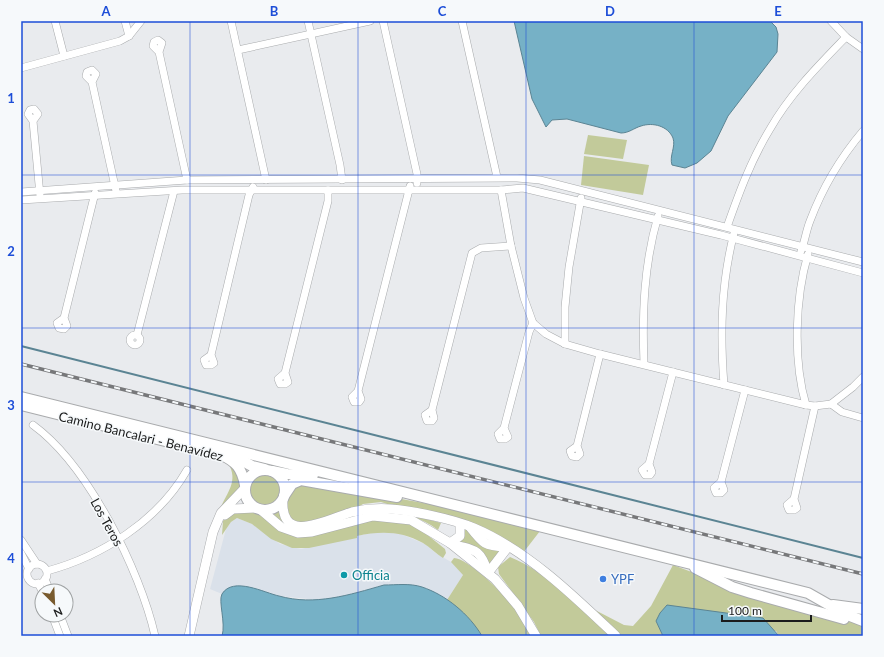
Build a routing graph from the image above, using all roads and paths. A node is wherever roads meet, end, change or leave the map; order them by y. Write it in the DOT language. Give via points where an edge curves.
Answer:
graph roads {
  1 [pos="54,21"];
  2 [pos="125,21"];
  3 [pos="141,21"];
  4 [pos="231,21"];
  5 [pos="308,21"];
  6 [pos="370,21"];
  7 [pos="383,21"];
  8 [pos="462,21"];
  9 [pos="834,22"];
  10 [pos="310,34"];
  11 [pos="129,36"];
  12 [pos="846,37"];
  13 [pos="863,49"];
  14 [pos="238,50"];
  15 [pos="159,52"];
  16 [pos="64,56"];
  17 [pos="21,68"];
  18 [pos="92,82"];
  19 [pos="33,121"];
  20 [pos="863,131"];
  21 [pos="497,177"];
  22 [pos="506,177"];
  23 [pos="487,178"];
  24 [pos="184,180"];
  25 [pos="256,180"];
  26 [pos="266,180"];
  27 [pos="325,180"];
  28 [pos="340,180"];
  29 [pos="414,180"];
  30 [pos="169,182"];
  31 [pos="115,186"];
  32 [pos="94,188"];
  33 [pos="252,189"];
  34 [pos="413,189"];
  35 [pos="182,190"];
  36 [pos="327,190"];
  37 [pos="338,190"];
  38 [pos="491,190"];
  39 [pos="504,190"];
  40 [pos="172,191"];
  41 [pos="21,192"];
  42 [pos="40,192"];
  43 [pos="583,192"];
  44 [pos="116,195"];
  45 [pos="95,197"];
  46 [pos="21,200"];
  47 [pos="40,200"];
  48 [pos="580,201"];
  49 [pos="660,211"];
  50 [pos="657,220"];
  51 [pos="725,227"];
  52 [pos="735,229"];
  53 [pos="721,235"];
  54 [pos="733,238"];
  55 [pos="511,246"];
  56 [pos="803,247"];
  57 [pos="810,249"];
  58 [pos="800,256"];
  59 [pos="807,258"];
  60 [pos="863,262"];
  61 [pos="863,273"];
  62 [pos="64,318"];
  63 [pos="533,323"];
  64 [pos="137,335"];
  65 [pos="565,344"];
  66 [pos="211,354"];
  67 [pos="600,354"];
  68 [pos="644,364"];
  69 [pos="673,372"];
  70 [pos="285,373"];
  71 [pos="863,377"];
  72 [pos="724,385"];
  73 [pos="744,390"];
  74 [pos="358,391"];
  75 [pos="21,398"];
  76 [pos="831,404"];
  77 [pos="806,405"];
  78 [pos="815,406"];
  79 [pos="432,410"];
  80 [pos="863,418"];
  81 [pos="33,425"];
  82 [pos="504,428"];
  83 [pos="205,443"];
  84 [pos="577,446"];
  85 [pos="649,464"];
  86 [pos="187,470"];
  87 [pos="270,470"];
  88 [pos="721,482"];
  89 [pos="244,487"];
  90 [pos="417,495"];
  91 [pos="283,497"];
  92 [pos="794,499"];
  93 [pos="472,508"];
  94 [pos="258,509"];
  95 [pos="448,520"];
  96 [pos="465,525"];
  97 [pos="441,538"];
  98 [pos="21,540"];
  99 [pos="118,540"];
  100 [pos="451,544"];
  101 [pos="508,547"];
  102 [pos="210,550"];
  103 [pos="641,551"];
  104 [pos="21,553"];
  105 [pos="37,564"];
  106 [pos="29,569"];
  107 [pos="47,571"];
  108 [pos="488,573"];
  109 [pos="25,578"];
  110 [pos="45,579"];
  111 [pos="38,583"];
  112 [pos="47,583"];
  113 [pos="768,583"];
  114 [pos="808,593"];
  115 [pos="768,598"];
  116 [pos="826,604"];
  117 [pos="863,609"];
  118 [pos="863,622"];
  119 [pos="55,623"];
  120 [pos="63,623"];
  121 [pos="60,636"];
  122 [pos="68,636"];
  123 [pos="155,636"];
  124 [pos="188,636"];
  125 [pos="536,636"];
  126 [pos="616,636"];
  1 -- 16 [label="street"];
  2 -- 11 [label="street"];
  3 -- 11 [label="street"];
  4 -- 14 [label="street"];
  5 -- 10 [label="street"];
  6 -- 10 [label="street"];
  7 -- 29 [label="street"];
  8 -- 21 [label="street"];
  9 -- 12 [label="street"];
  10 -- 14 [label="street"];
  10 -- 28 [label="street" via="340,165"];
  11 -- 16 [label="street" via="120,42"];
  12 -- 13 [label="street"];
  12 -- 51 [label="street" via="803,83 773,123 755,156"];
  14 -- 26 [label="street"];
  15 -- 24 [label="street"];
  16 -- 17 [label="street"];
  18 -- 31 [label="street"];
  19 -- 42 [label="street"];
  20 -- 56 [label="street" via="825,188 810,220"];
  21 -- 22 [label="street"];
  21 -- 23 [label="street"];
  22 -- 39 [label="street" via="510,184"];
  22 -- 43 [label="street" via="540,180"];
  23 -- 29 [label="street"];
  23 -- 38 [label="street" via="486,186"];
  24 -- 25 [label="street"];
  24 -- 30 [label="street"];
  24 -- 35 [label="street"];
  25 -- 26 [label="street"];
  25 -- 33 [label="street"];
  26 -- 27 [label="street"];
  27 -- 28 [label="street"];
  27 -- 36 [label="street"];
  28 -- 29 [label="street"];
  28 -- 37 [label="street"];
  29 -- 34 [label="street"];
  30 -- 31 [label="street"];
  30 -- 40 [label="street"];
  31 -- 32 [label="street"];
  31 -- 44 [label="street"];
  32 -- 42 [label="street"];
  32 -- 45 [label="street"];
  33 -- 35 [label="street"];
  33 -- 36 [label="street"];
  33 -- 66 [label="street"];
  34 -- 37 [label="street"];
  34 -- 38 [label="street"];
  34 -- 74 [label="street"];
  35 -- 40 [label="street"];
  36 -- 37 [label="street"];
  36 -- 70 [label="street" via="328,201"];
  38 -- 39 [label="street"];
  39 -- 48 [label="street" via="531,189"];
  39 -- 55 [label="street"];
  40 -- 44 [label="street"];
  40 -- 64 [label="street"];
  41 -- 42 [label="street"];
  42 -- 47 [label="street"];
  43 -- 48 [label="street"];
  43 -- 49 [label="street"];
  44 -- 45 [label="street"];
  45 -- 47 [label="street"];
  45 -- 62 [label="street"];
  46 -- 47 [label="street"];
  48 -- 50 [label="street"];
  48 -- 65 [label="street" via="569,267"];
  49 -- 50 [label="street"];
  49 -- 51 [label="street"];
  50 -- 53 [label="street"];
  50 -- 68 [label="street" via="645,283"];
  51 -- 52 [label="street"];
  51 -- 53 [label="street"];
  52 -- 54 [label="street"];
  52 -- 56 [label="street"];
  53 -- 54 [label="street"];
  54 -- 58 [label="street"];
  54 -- 72 [label="street" via="726,265 722,300"];
  55 -- 63 [label="street"];
  55 -- 79 [label="street" via="481,248 472,253"];
  56 -- 57 [label="street"];
  56 -- 58 [label="street"];
  57 -- 59 [label="street"];
  57 -- 60 [label="street"];
  58 -- 59 [label="street"];
  59 -- 61 [label="street"];
  59 -- 77 [label="street" via="801,287 798,335 798,357"];
  63 -- 65 [label="street" via="546,334"];
  63 -- 82 [label="street"];
  65 -- 67 [label="street"];
  67 -- 68 [label="street"];
  67 -- 84 [label="street"];
  68 -- 69 [label="street"];
  69 -- 72 [label="street"];
  69 -- 85 [label="street"];
  71 -- 76 [label="street"];
  72 -- 73 [label="street"];
  73 -- 77 [label="street"];
  73 -- 88 [label="street"];
  75 -- 83 [label="main road, Camino Bancalari - Benavídez"];
  75 -- 89 [label="main road, Camino Bancalari - Benavídez" via="221,455 231,459 240,468"];
  76 -- 78 [label="street"];
  76 -- 80 [label="street" via="842,412"];
  77 -- 78 [label="street"];
  78 -- 92 [label="street"];
  81 -- 99 [label="street, Los Teros" via="65,455 96,500"];
  83 -- 87 [label="main road, Camino Bancalari - Benavídez" via="222,449 252,466"];
  83 -- 90 [label="main road, Camino Bancalari - Benavídez"];
  86 -- 99 [label="street" via="161,506"];
  87 -- 89 [label="main road" via="254,472"];
  87 -- 90 [label="main road, Camino Bancalari - Benavídez" via="287,474 313,475"];
  87 -- 91 [label="main road" via="279,475 284,483"];
  89 -- 94 [label="main road" via="248,502"];
  89 -- 102 [label="street" via="221,513"];
  90 -- 93 [label="main road, Camino Bancalari - Benavídez"];
  91 -- 93 [label="main road, Camino Bancalari - Benavídez" via="294,482 305,480"];
  91 -- 94 [label="main road" via="273,508"];
  91 -- 95 [label="street" via="282,508 286,518 293,525 300,527 376,508"];
  93 -- 103 [label="main road, Camino Bancalari - Benavídez"];
  94 -- 97 [label="street" via="281,527 298,533 312,532 361,518 387,517 411,520"];
  94 -- 102 [label="street" via="238,508 225,514"];
  95 -- 96 [label="street"];
  95 -- 97 [label="street" via="440,529"];
  96 -- 100 [label="street" via="460,536"];
  96 -- 101 [label="street"];
  97 -- 100 [label="street"];
  98 -- 105 [label="street"];
  99 -- 107 [label="street" via="86,558"];
  99 -- 123 [label="street, Los Teros" via="141,591"];
  100 -- 108 [label="street"];
  101 -- 108 [label="street"];
  101 -- 126 [label="street" via="552,579"];
  102 -- 124 [label="street"];
  103 -- 113 [label="main road, Camino Bancalari - Benavídez"];
  103 -- 115 [label="main road, Camino Bancalari - Benavídez" via="696,569 732,586"];
  104 -- 106 [label="street"];
  105 -- 106 [label="street"];
  105 -- 107 [label="street"];
  106 -- 109 [label="street"];
  107 -- 110 [label="street"];
  108 -- 125 [label="street" via="518,606"];
  109 -- 111 [label="street"];
  110 -- 111 [label="street"];
  110 -- 112 [label="street"];
  113 -- 114 [label="main road, Camino Bancalari - Benavídez"];
  113 -- 115 [label="street" via="765,591"];
  114 -- 116 [label="main road, Camino Bancalari - Benavídez"];
  114 -- 117 [label="street"];
  115 -- 116 [label="main road" via="810,605"];
  115 -- 118 [label="main road, Camino Bancalari - Benavídez"];
  116 -- 117 [label="main road"];
  116 -- 118 [label="main road, Camino Bancalari - Benavídez"];
  119 -- 121 [label="street"];
  120 -- 122 [label="street"];
}
